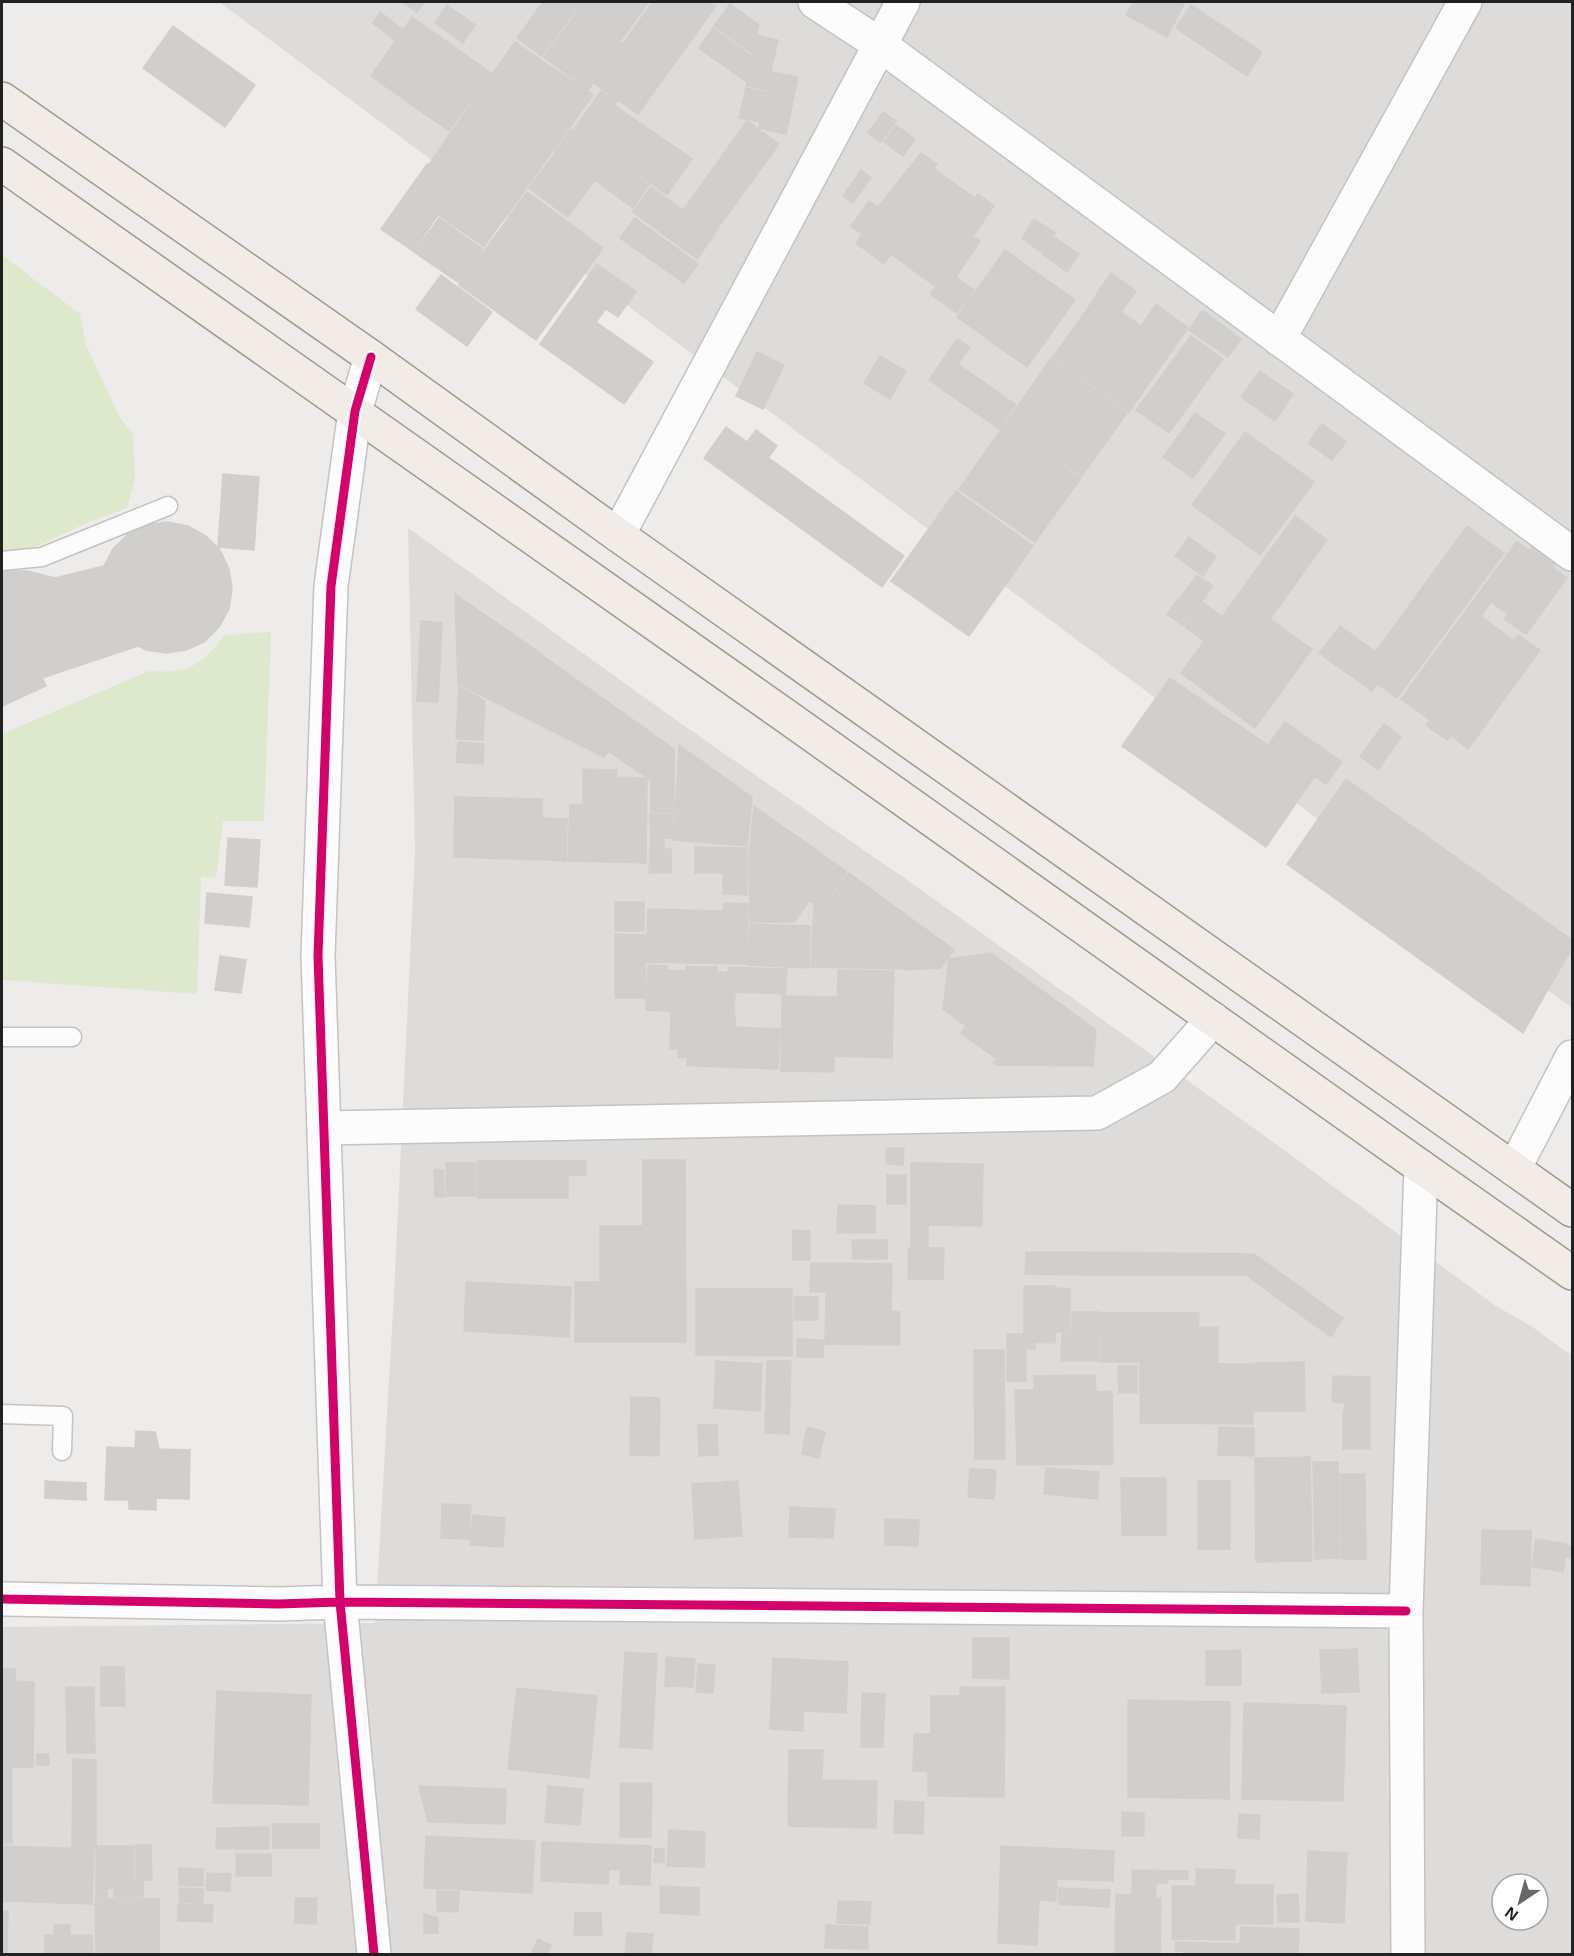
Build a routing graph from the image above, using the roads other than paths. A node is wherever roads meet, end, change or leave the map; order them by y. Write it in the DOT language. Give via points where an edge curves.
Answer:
graph roads {
  1 [pos="815,2"];
  2 [pos="903,2"];
  3 [pos="1465,2"];
  4 [pos="879,44"];
  5 [pos="2,99"];
  6 [pos="2,164"];
  7 [pos="1279,339"];
  8 [pos="371,357"];
  9 [pos="355,411"];
  10 [pos="168,506"];
  11 [pos="618,535"];
  12 [pos="1572,554"];
  13 [pos="2,561"];
  14 [pos="1213,1019"];
  15 [pos="2,1036"];
  16 [pos="72,1037"];
  17 [pos="1572,1057"];
  18 [pos="324,1128"];
  19 [pos="1421,1167"];
  20 [pos="1514,1168"];
  21 [pos="1572,1210"];
  22 [pos="1572,1273"];
  23 [pos="2,1414"];
  24 [pos="62,1452"];
  25 [pos="2,1599"];
  26 [pos="340,1602"];
  27 [pos="1406,1611"];
  28 [pos="374,1954"];
  29 [pos="1408,1954"];
  1 -- 4 [label="street"];
  2 -- 4 [label="street"];
  3 -- 7 [label="street"];
  4 -- 7 [label="street"];
  4 -- 11 [label="street"];
  5 -- 8 [label="main road"];
  6 -- 9 [label="main road"];
  7 -- 12 [label="street"];
  8 -- 9 [label="street"];
  8 -- 11 [label="main road"];
  9 -- 14 [label="main road"];
  9 -- 18 [label="street" via="331,586 318,956"];
  10 -- 13 [label="lane" via="42,557"];
  11 -- 20 [label="main road"];
  14 -- 18 [label="street" via="1162,1077 1097,1113"];
  14 -- 19 [label="main road"];
  15 -- 16 [label="lane"];
  17 -- 20 [label="street"];
  18 -- 26 [label="street"];
  19 -- 22 [label="main road"];
  19 -- 27 [label="street"];
  20 -- 21 [label="main road"];
  23 -- 24 [label="lane" via="63,1416"];
  25 -- 26 [label="street"];
  26 -- 27 [label="street"];
  26 -- 28 [label="street"];
  27 -- 29 [label="street"];
}
